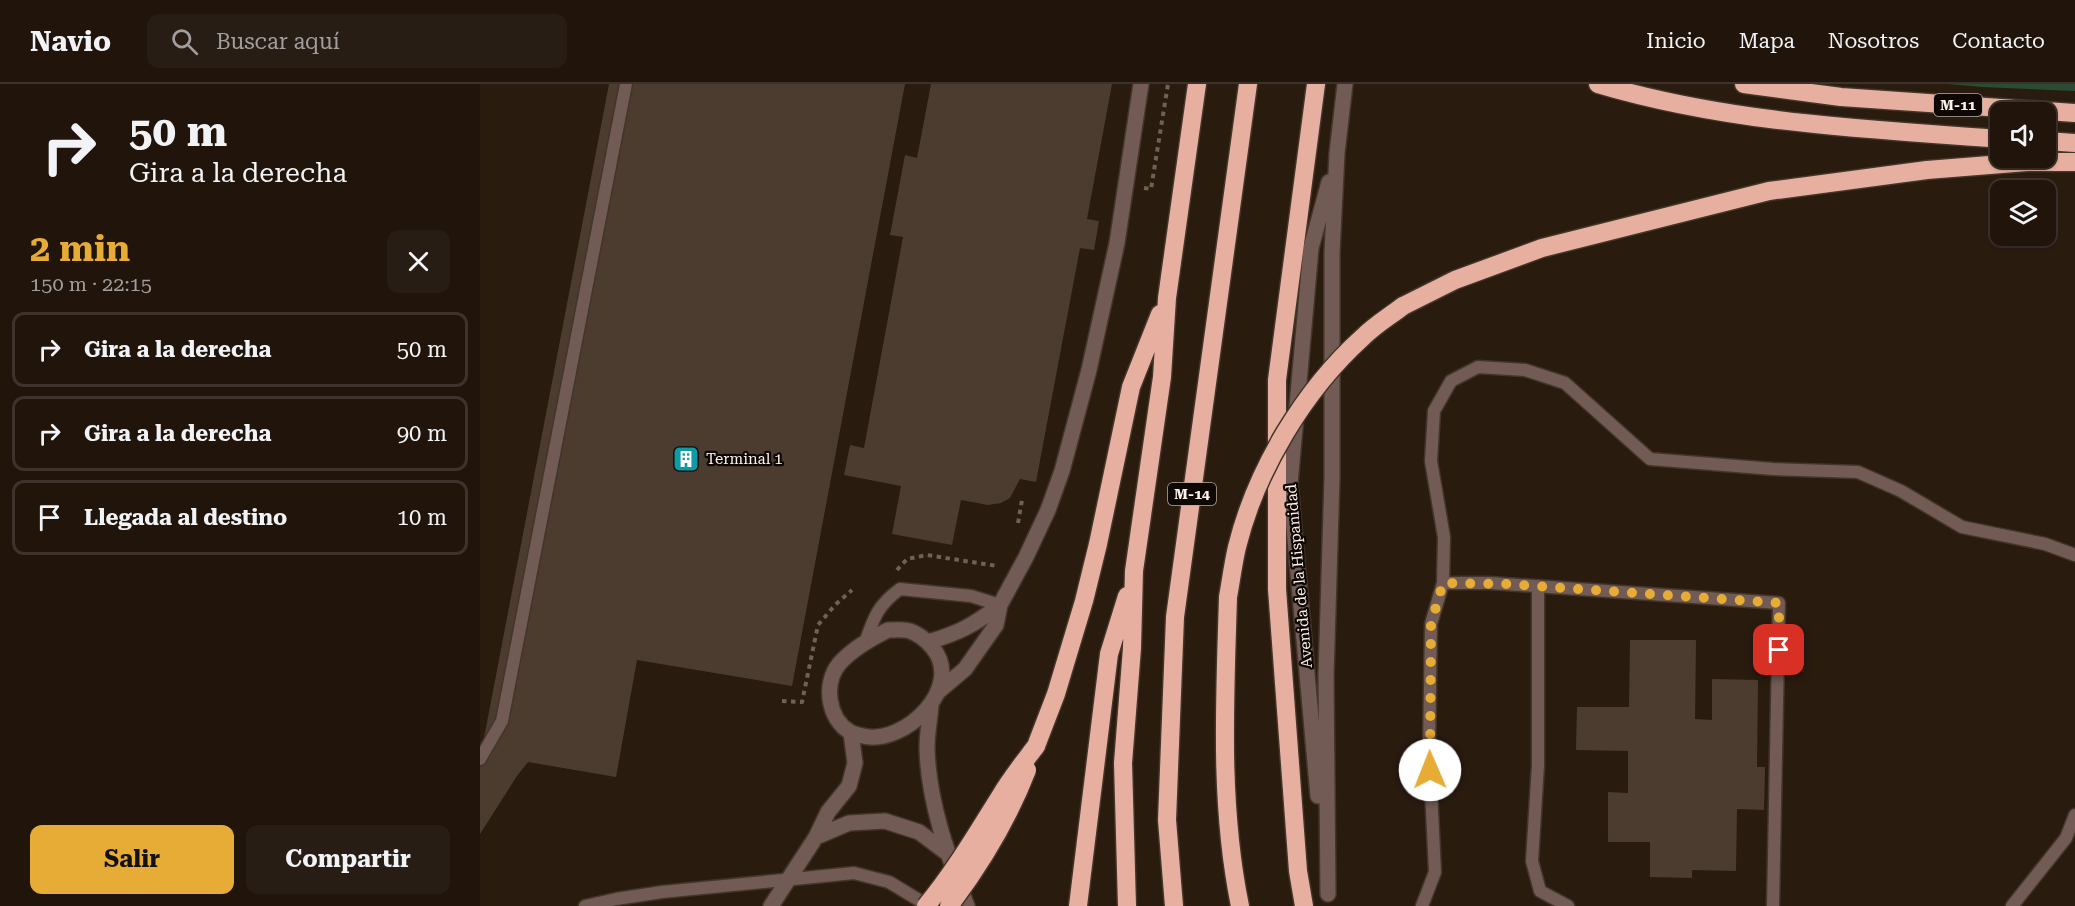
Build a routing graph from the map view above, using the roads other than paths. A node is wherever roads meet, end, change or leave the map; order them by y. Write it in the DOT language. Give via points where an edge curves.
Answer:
graph roads {
  1 [pos="626,84"];
  2 [pos="1141,84"];
  3 [pos="1197,84"];
  4 [pos="1248,84"];
  5 [pos="1316,84"];
  6 [pos="1345,84"];
  7 [pos="1598,84"];
  8 [pos="1744,84"];
  9 [pos="2075,113"];
  10 [pos="1990,138"];
  11 [pos="2056,142"];
  12 [pos="2075,143"];
  13 [pos="1337,153"];
  14 [pos="2075,162"];
  15 [pos="1167,298"];
  16 [pos="2075,555"];
  17 [pos="1134,571"];
  18 [pos="1443,583"];
  19 [pos="1538,586"];
  20 [pos="1000,605"];
  21 [pos="928,642"];
  22 [pos="865,643"];
  23 [pos="939,690"];
  24 [pos="931,705"];
  25 [pos="851,733"];
  26 [pos="1036,746"];
  27 [pos="480,759"];
  28 [pos="2075,815"];
  29 [pos="816,837"];
  30 [pos="947,853"];
  31 [pos="789,879"];
  32 [pos="1329,900"];
  33 [pos="585,906"];
  34 [pos="771,906"];
  35 [pos="926,906"];
  36 [pos="949,906"];
  37 [pos="967,906"];
  38 [pos="1078,906"];
  39 [pos="1127,906"];
  40 [pos="1174,906"];
  41 [pos="1240,906"];
  42 [pos="1304,906"];
  43 [pos="1422,906"];
  44 [pos="1568,906"];
  45 [pos="1773,906"];
  46 [pos="2012,906"];
  1 -- 27 [label="lane" via="501,721"];
  2 -- 20 [label="street" via="1117,243 1062,471 1026,556"];
  3 -- 15 [label="highway, M-14"];
  4 -- 40 [label="highway, M-14" via="1175,618 1167,820"];
  5 -- 42 [label="highway" via="1276,380 1277,589 1298,871"];
  6 -- 13 [label="street, Avenida de la Hispanidad"];
  7 -- 10 [label="highway" via="1706,109 1793,122"];
  8 -- 9 [label="highway, M-11" via="1841,96"];
  11 -- 12 [label="highway"];
  13 -- 32 [label="street, Avenida de la Hispanidad" via="1326,676"];
  13 -- 32 [label="street, Avenida de la Hispanidad" via="1311,248 1290,484"];
  14 -- 41 [label="highway, bridge" via="1927,170 1769,191 1542,248 1455,280 1403,306 1363,336 1332,367 1290,424 1260,481 1237,546 1228,597 1225,788 1232,868"];
  15 -- 17 [label="highway, M-14" via="1162,377"];
  15 -- 26 [label="highway" via="1131,387 1098,544 1069,655"];
  16 -- 18 [label="lane" via="2045,544 1962,527 1901,491 1858,472 1650,459 1565,383 1525,370 1478,367 1451,381 1434,411 1431,461 1444,537"];
  17 -- 38 [label="highway" via="1109,654"];
  17 -- 39 [label="highway, M-14" via="1123,763"];
  18 -- 19 [label="lane"];
  18 -- 43 [label="lane" via="1431,624 1429,749 1435,872"];
  19 -- 44 [label="lane" via="1538,765 1532,861 1540,891"];
  19 -- 45 [label="lane" via="1779,603"];
  20 -- 21 [label="street" via="974,625"];
  20 -- 22 [label="lane" via="971,596 900,589 875,613"];
  20 -- 23 [label="street" via="996,625 978,652"];
  21 -- 22 [label="street" via="910,631 888,630"];
  21 -- 23 [label="street" via="943,671"];
  22 -- 25 [label="street" via="837,666 830,684 830,706"];
  23 -- 24 [label="street"];
  24 -- 25 [label="street" via="891,735 873,738"];
  24 -- 30 [label="street" via="927,746 932,795"];
  25 -- 29 [label="street" via="855,763 849,786 828,812"];
  26 -- 35 [label="highway, bridge"];
  26 -- 36 [label="highway, bridge" via="1014,803"];
  28 -- 46 [label="lane" via="2066,838"];
  29 -- 30 [label="street" via="849,823 885,821 919,832"];
  29 -- 31 [label="street"];
  30 -- 37 [label="street"];
  31 -- 33 [label="lane" via="615,898"];
  31 -- 34 [label="street"];
  31 -- 35 [label="lane" via="854,873 889,882"];
}
